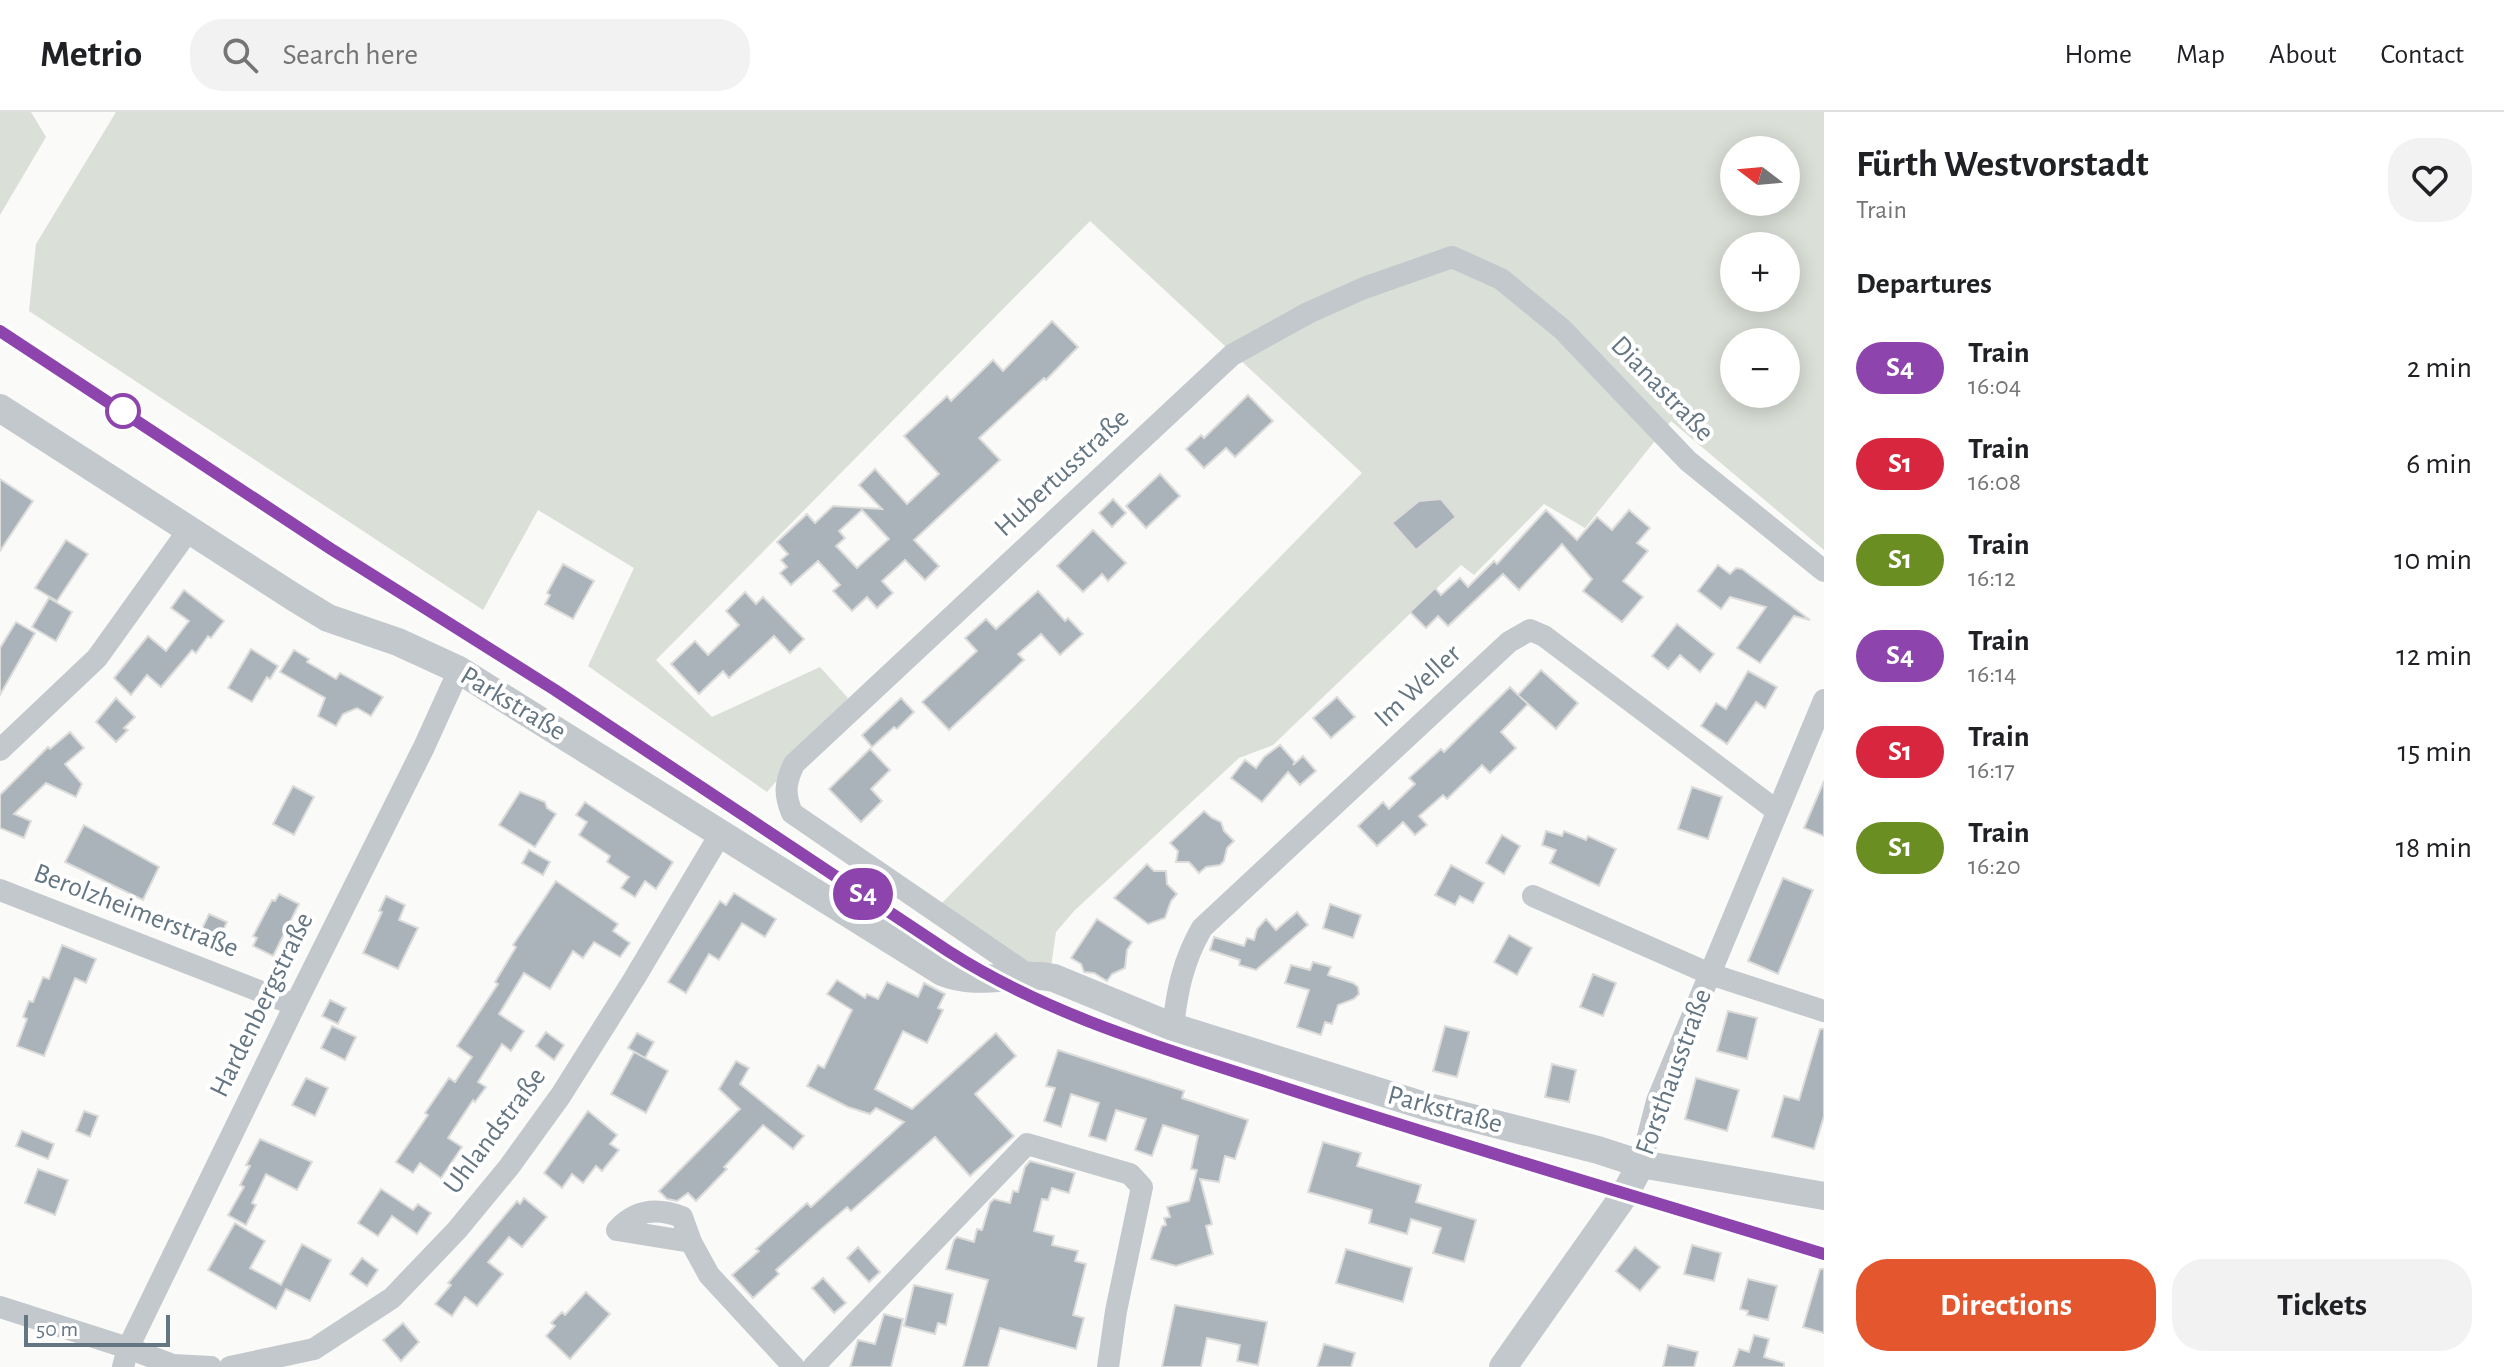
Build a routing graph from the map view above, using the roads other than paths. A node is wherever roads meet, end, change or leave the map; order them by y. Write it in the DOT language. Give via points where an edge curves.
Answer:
graph roads {
  1 [pos="1452,257"];
  2 [pos="0,408"];
  3 [pos="188,531"];
  4 [pos="1824,571"];
  5 [pos="459,670"];
  6 [pos="1824,700"];
  7 [pos="0,750"];
  8 [pos="1777,811"];
  9 [pos="792,813"];
  10 [pos="721,833"];
  11 [pos="0,890"];
  12 [pos="1533,896"];
  13 [pos="1710,974"];
  14 [pos="1030,976"];
  15 [pos="295,1005"];
  16 [pos="1824,1011"];
  17 [pos="1173,1027"];
  18 [pos="1641,1164"];
  19 [pos="1824,1196"];
  20 [pos="691,1242"];
  21 [pos="0,1307"];
  22 [pos="125,1358"];
  23 [pos="211,1367"];
  24 [pos="230,1367"];
  25 [pos="794,1367"];
  26 [pos="813,1367"];
  27 [pos="1108,1367"];
  28 [pos="1503,1367"];
  1 -- 4 [label="street, Dianastraße" via="1501,279 1562,329 1688,461"];
  1 -- 9 [label="street, Hubertusstraße" via="1364,288 1232,355 794,764 785,798"];
  2 -- 3 [label="street, Parkstraße"];
  3 -- 5 [label="street, Parkstraße" via="328,618"];
  3 -- 7 [label="street" via="97,658"];
  5 -- 10 [label="street, Parkstraße"];
  5 -- 15 [label="street, Hardenbergstraße"];
  6 -- 8 [label="street, Forsthausstraße"];
  8 -- 13 [label="street, Forsthausstraße"];
  8 -- 17 [label="street, Im Weller" via="1530,630 1509,642 1202,928 1179,982"];
  9 -- 14 [label="street, Parkstraße"];
  10 -- 14 [label="street, Parkstraße" via="942,972 965,980"];
  10 -- 24 [label="street, Uhlandstraße" via="561,1095 457,1230 392,1298 314,1349"];
  11 -- 15 [label="street, Berolzheimerstraße"];
  12 -- 13 [label="street, Forsthausstraße"];
  13 -- 16 [label="street"];
  13 -- 18 [label="street, Forsthausstraße" via="1657,1101"];
  14 -- 17 [label="street, Parkstraße" via="1054,978"];
  15 -- 22 [label="street, Hardenbergstraße"];
  17 -- 18 [label="street, Parkstraße" via="1425,1106"];
  18 -- 19 [label="street, Parkstraße"];
  18 -- 28 [label="street, Forsthausstraße"];
  20 -- 25 [label="street" via="709,1275"];
  21 -- 22 [label="street"];
  22 -- 23 [label="street"];
  26 -- 27 [label="street" via="1027,1144 1130,1174 1142,1187"];
}
